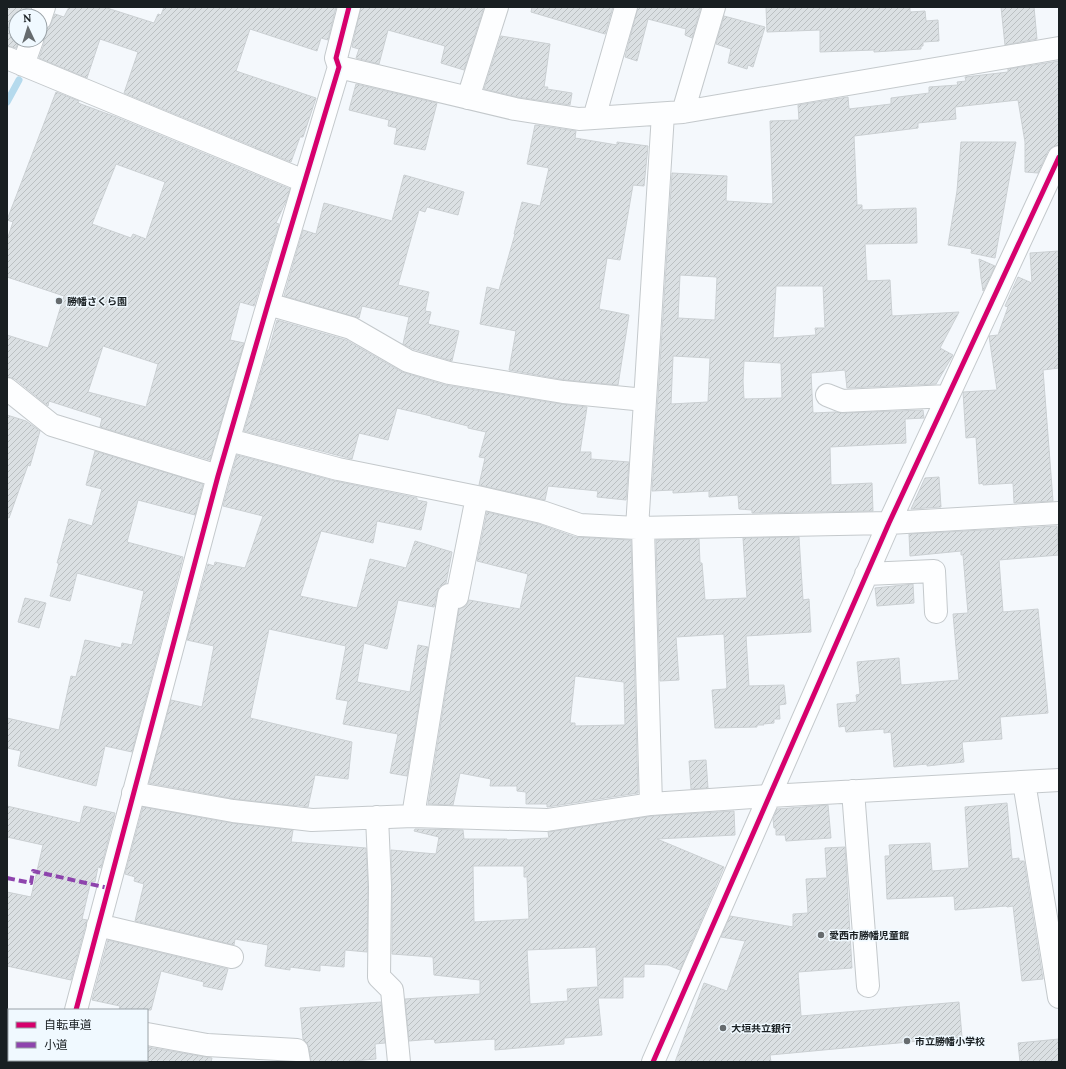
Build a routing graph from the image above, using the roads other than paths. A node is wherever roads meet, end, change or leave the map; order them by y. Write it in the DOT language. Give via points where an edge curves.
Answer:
graph roads {
  1 [pos="497,7"];
  2 [pos="626,7"];
  3 [pos="714,7"];
  4 [pos="344,8"];
  5 [pos="26,48"];
  6 [pos="1059,48"];
  7 [pos="13,64"];
  8 [pos="339,67"];
  9 [pos="468,98"];
  10 [pos="673,113"];
  11 [pos="594,118"];
  12 [pos="1059,157"];
  13 [pos="304,182"];
  14 [pos="268,304"];
  15 [pos="7,389"];
  16 [pos="827,395"];
  17 [pos="948,396"];
  18 [pos="645,400"];
  19 [pos="229,440"];
  20 [pos="218,476"];
  21 [pos="477,497"];
  22 [pos="1059,513"];
  23 [pos="889,523"];
  24 [pos="640,528"];
  25 [pos="866,574"];
  26 [pos="936,612"];
  27 [pos="1059,780"];
  28 [pos="1024,782"];
  29 [pos="853,791"];
  30 [pos="133,793"];
  31 [pos="769,796"];
  32 [pos="651,804"];
  33 [pos="413,816"];
  34 [pos="377,817"];
  35 [pos="98,924"];
  36 [pos="232,958"];
  37 [pos="868,986"];
  38 [pos="1059,997"];
  39 [pos="76,1009"];
  40 [pos="148,1034"];
  41 [pos="299,1062"];
  42 [pos="399,1062"];
  43 [pos="653,1062"];
  1 -- 9 [label="street"];
  2 -- 11 [label="street"];
  3 -- 10 [label="street"];
  4 -- 8 [label="street" via="336,58"];
  5 -- 7 [label="street"];
  6 -- 10 [label="street"];
  7 -- 13 [label="street"];
  8 -- 9 [label="street"];
  8 -- 13 [label="street"];
  9 -- 11 [label="street" via="515,109 579,119"];
  10 -- 11 [label="street"];
  10 -- 18 [label="street"];
  12 -- 17 [label="street"];
  13 -- 14 [label="street"];
  14 -- 18 [label="street" via="351,328 408,361 449,373 563,392"];
  14 -- 19 [label="street"];
  15 -- 20 [label="street" via="52,425"];
  16 -- 17 [label="street" via="842,401"];
  17 -- 23 [label="street"];
  18 -- 24 [label="street"];
  19 -- 20 [label="street"];
  19 -- 21 [label="street" via="338,469"];
  20 -- 30 [label="street"];
  21 -- 24 [label="street" via="542,512 580,525"];
  21 -- 33 [label="street" via="457,597 449,595"];
  22 -- 23 [label="street"];
  23 -- 24 [label="street"];
  23 -- 25 [label="street"];
  24 -- 32 [label="street"];
  25 -- 26 [label="street" via="934,571"];
  25 -- 31 [label="street"];
  27 -- 28 [label="street"];
  28 -- 29 [label="street"];
  28 -- 38 [label="street"];
  29 -- 31 [label="street"];
  29 -- 37 [label="street"];
  30 -- 34 [label="street" via="233,811 312,820"];
  30 -- 35 [label="street"];
  31 -- 32 [label="street"];
  31 -- 43 [label="street"];
  32 -- 33 [label="street" via="546,820"];
  33 -- 34 [label="street"];
  34 -- 42 [label="street" via="380,886 379,977 392,990"];
  35 -- 36 [label="street"];
  35 -- 39 [label="street"];
  40 -- 41 [label="street" via="207,1045 297,1050"];
}
